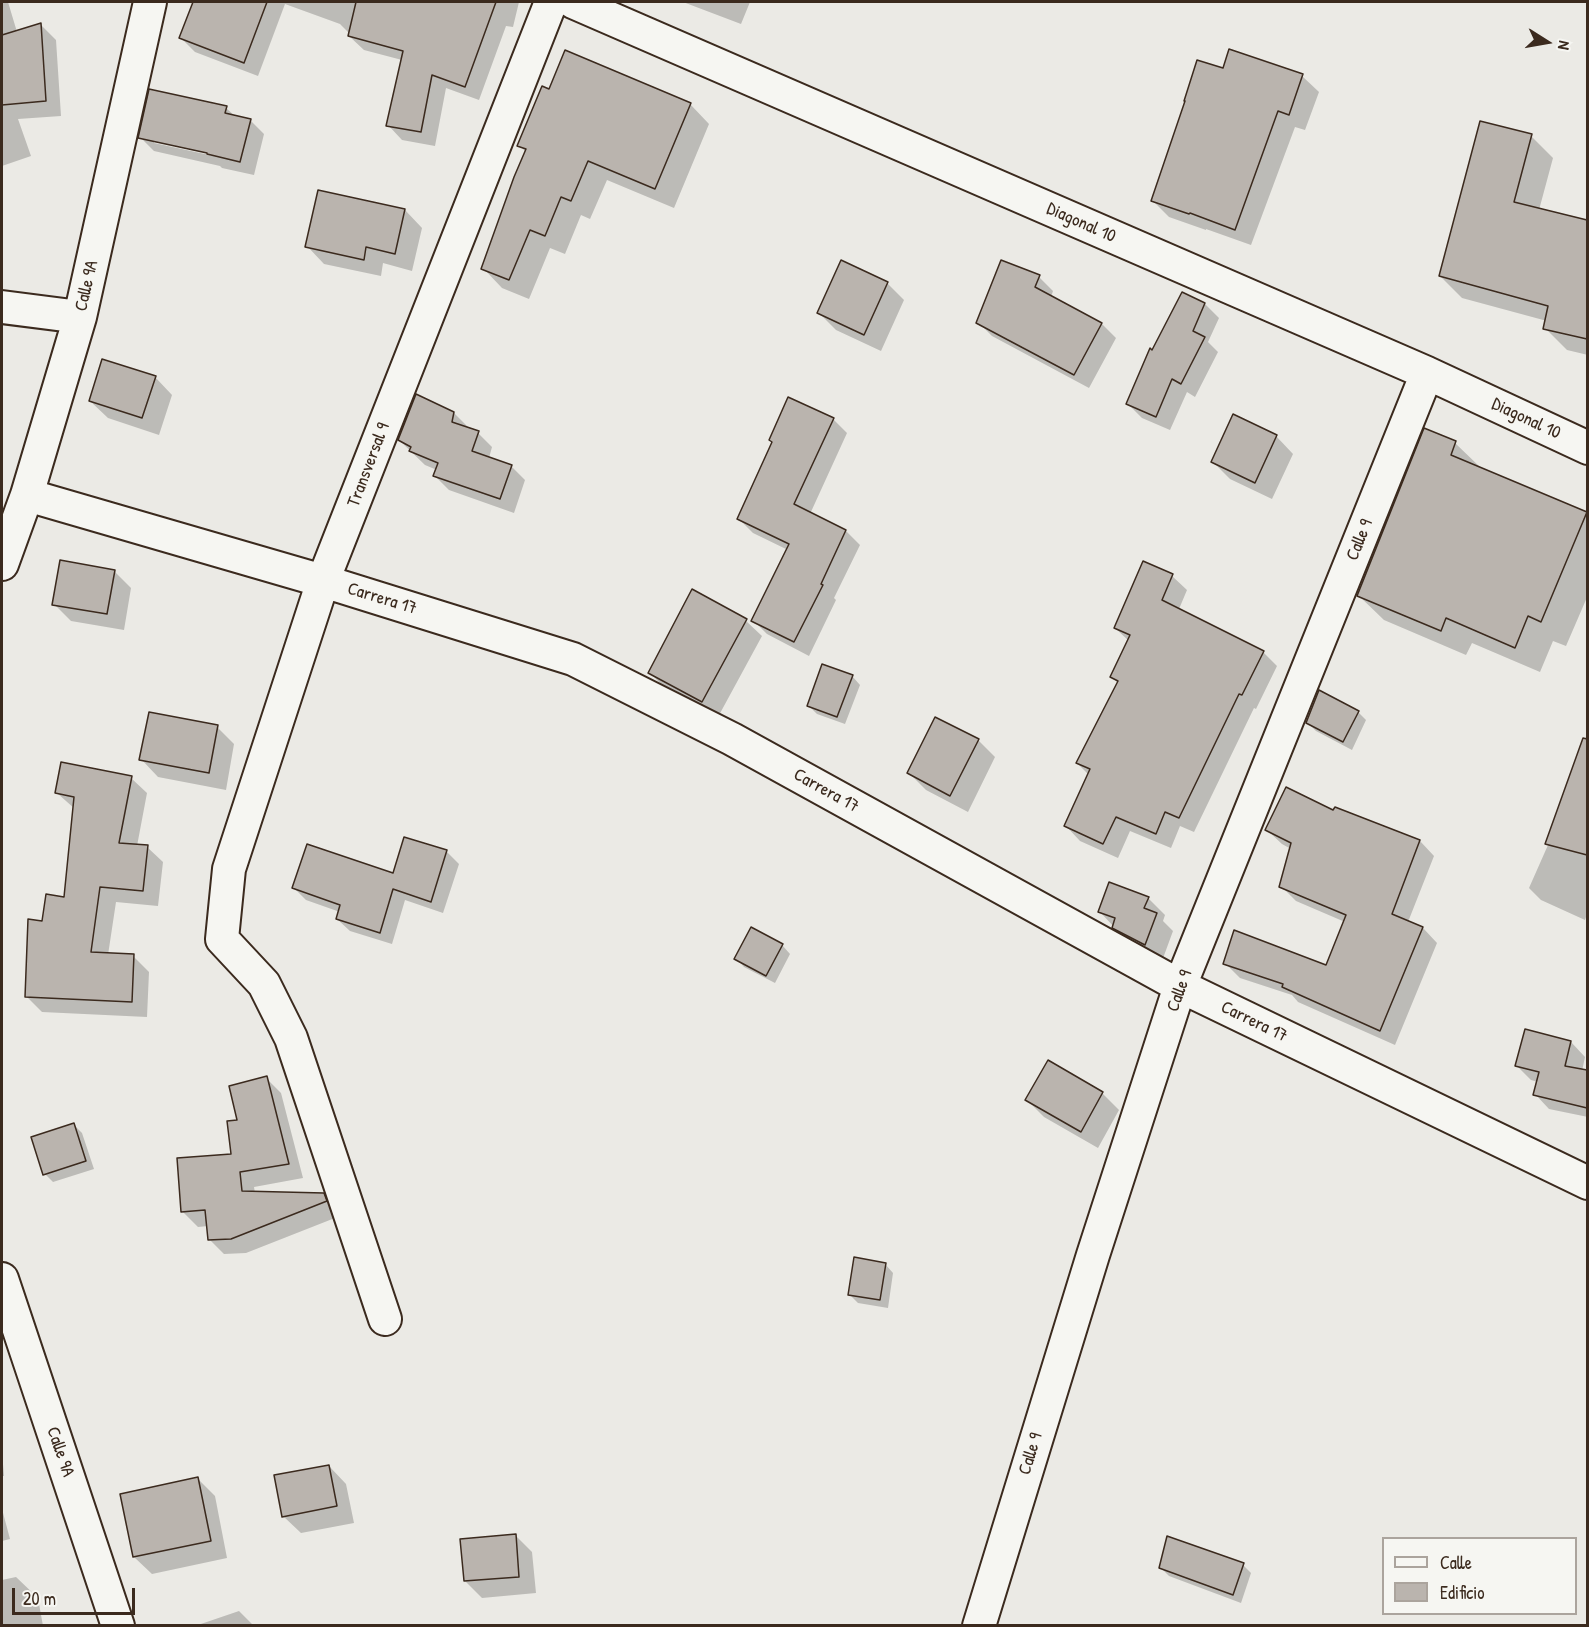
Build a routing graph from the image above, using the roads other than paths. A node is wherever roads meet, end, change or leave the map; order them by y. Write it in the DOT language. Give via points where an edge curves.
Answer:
graph roads {
  1 [pos="150,2"];
  2 [pos="551,2"];
  3 [pos="573,2"];
  4 [pos="2,307"];
  5 [pos="80,317"];
  6 [pos="1427,373"];
  7 [pos="1587,448"];
  8 [pos="27,495"];
  9 [pos="2,564"];
  10 [pos="323,581"];
  11 [pos="1180,986"];
  12 [pos="1587,1183"];
  13 [pos="2,1279"];
  14 [pos="385,1320"];
  15 [pos="118,1626"];
  16 [pos="978,1626"];
  1 -- 5 [label="street, Calle 9A"];
  2 -- 10 [label="street, Transversal 9"];
  3 -- 6 [label="street, Diagonal 10"];
  4 -- 5 [label="street"];
  5 -- 8 [label="street, Calle 9A"];
  6 -- 7 [label="street, Diagonal 10"];
  6 -- 11 [label="street, Calle 9"];
  8 -- 9 [label="street, Calle 9A"];
  8 -- 10 [label="street, Carrera 17"];
  10 -- 11 [label="street, Carrera 17" via="573,660 732,739"];
  10 -- 14 [label="street, Transversal 9" via="229,869 222,939 264,984 291,1038"];
  11 -- 12 [label="street, Carrera 17"];
  11 -- 16 [label="street, Calle 9"];
  13 -- 15 [label="street, Calle 9A"];
}
